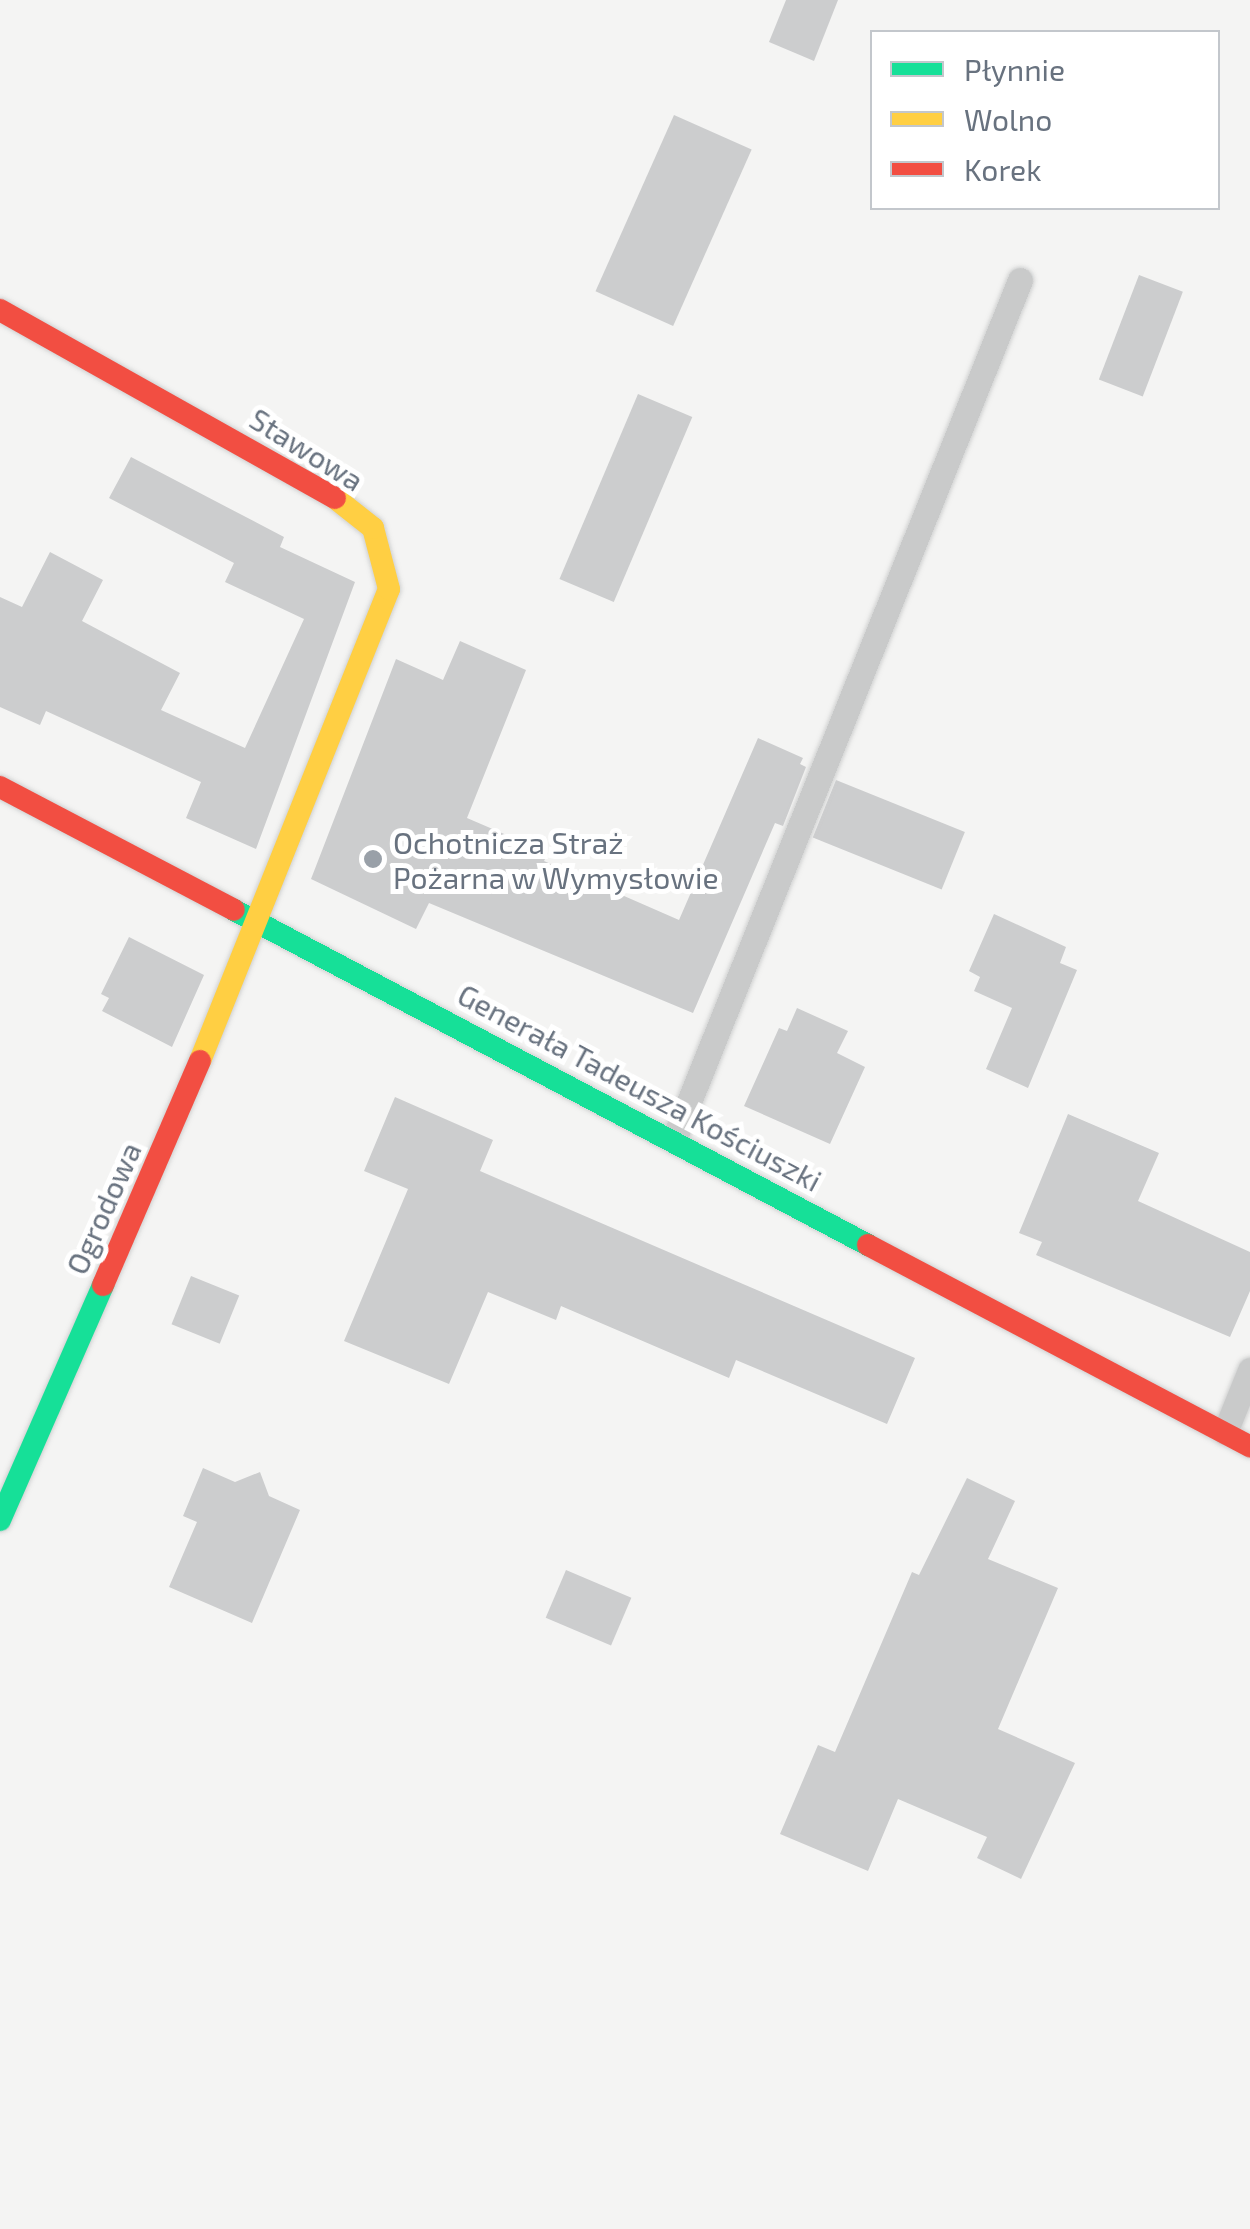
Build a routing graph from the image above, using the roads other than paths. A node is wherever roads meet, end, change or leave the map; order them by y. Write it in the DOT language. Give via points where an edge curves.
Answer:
graph roads {
  1 [pos="1020,280"];
  2 [pos="0,310"];
  3 [pos="0,787"];
  4 [pos="262,920"];
  5 [pos="674,1140"];
  6 [pos="1250,1370"];
  7 [pos="1224,1432"];
  8 [pos="1250,1446"];
  9 [pos="0,1520"];
  1 -- 5 [label="lane"];
  2 -- 4 [label="street, Stawowa" via="318,485 374,528 389,588"];
  3 -- 4 [label="street, Generała Tadeusza Kościuszki"];
  4 -- 5 [label="street, Generała Tadeusza Kościuszki"];
  4 -- 9 [label="street, Ogrodowa"];
  5 -- 7 [label="street, Generała Tadeusza Kościuszki"];
  6 -- 7 [label="lane"];
  7 -- 8 [label="street, Generała Tadeusza Kościuszki"];
}
